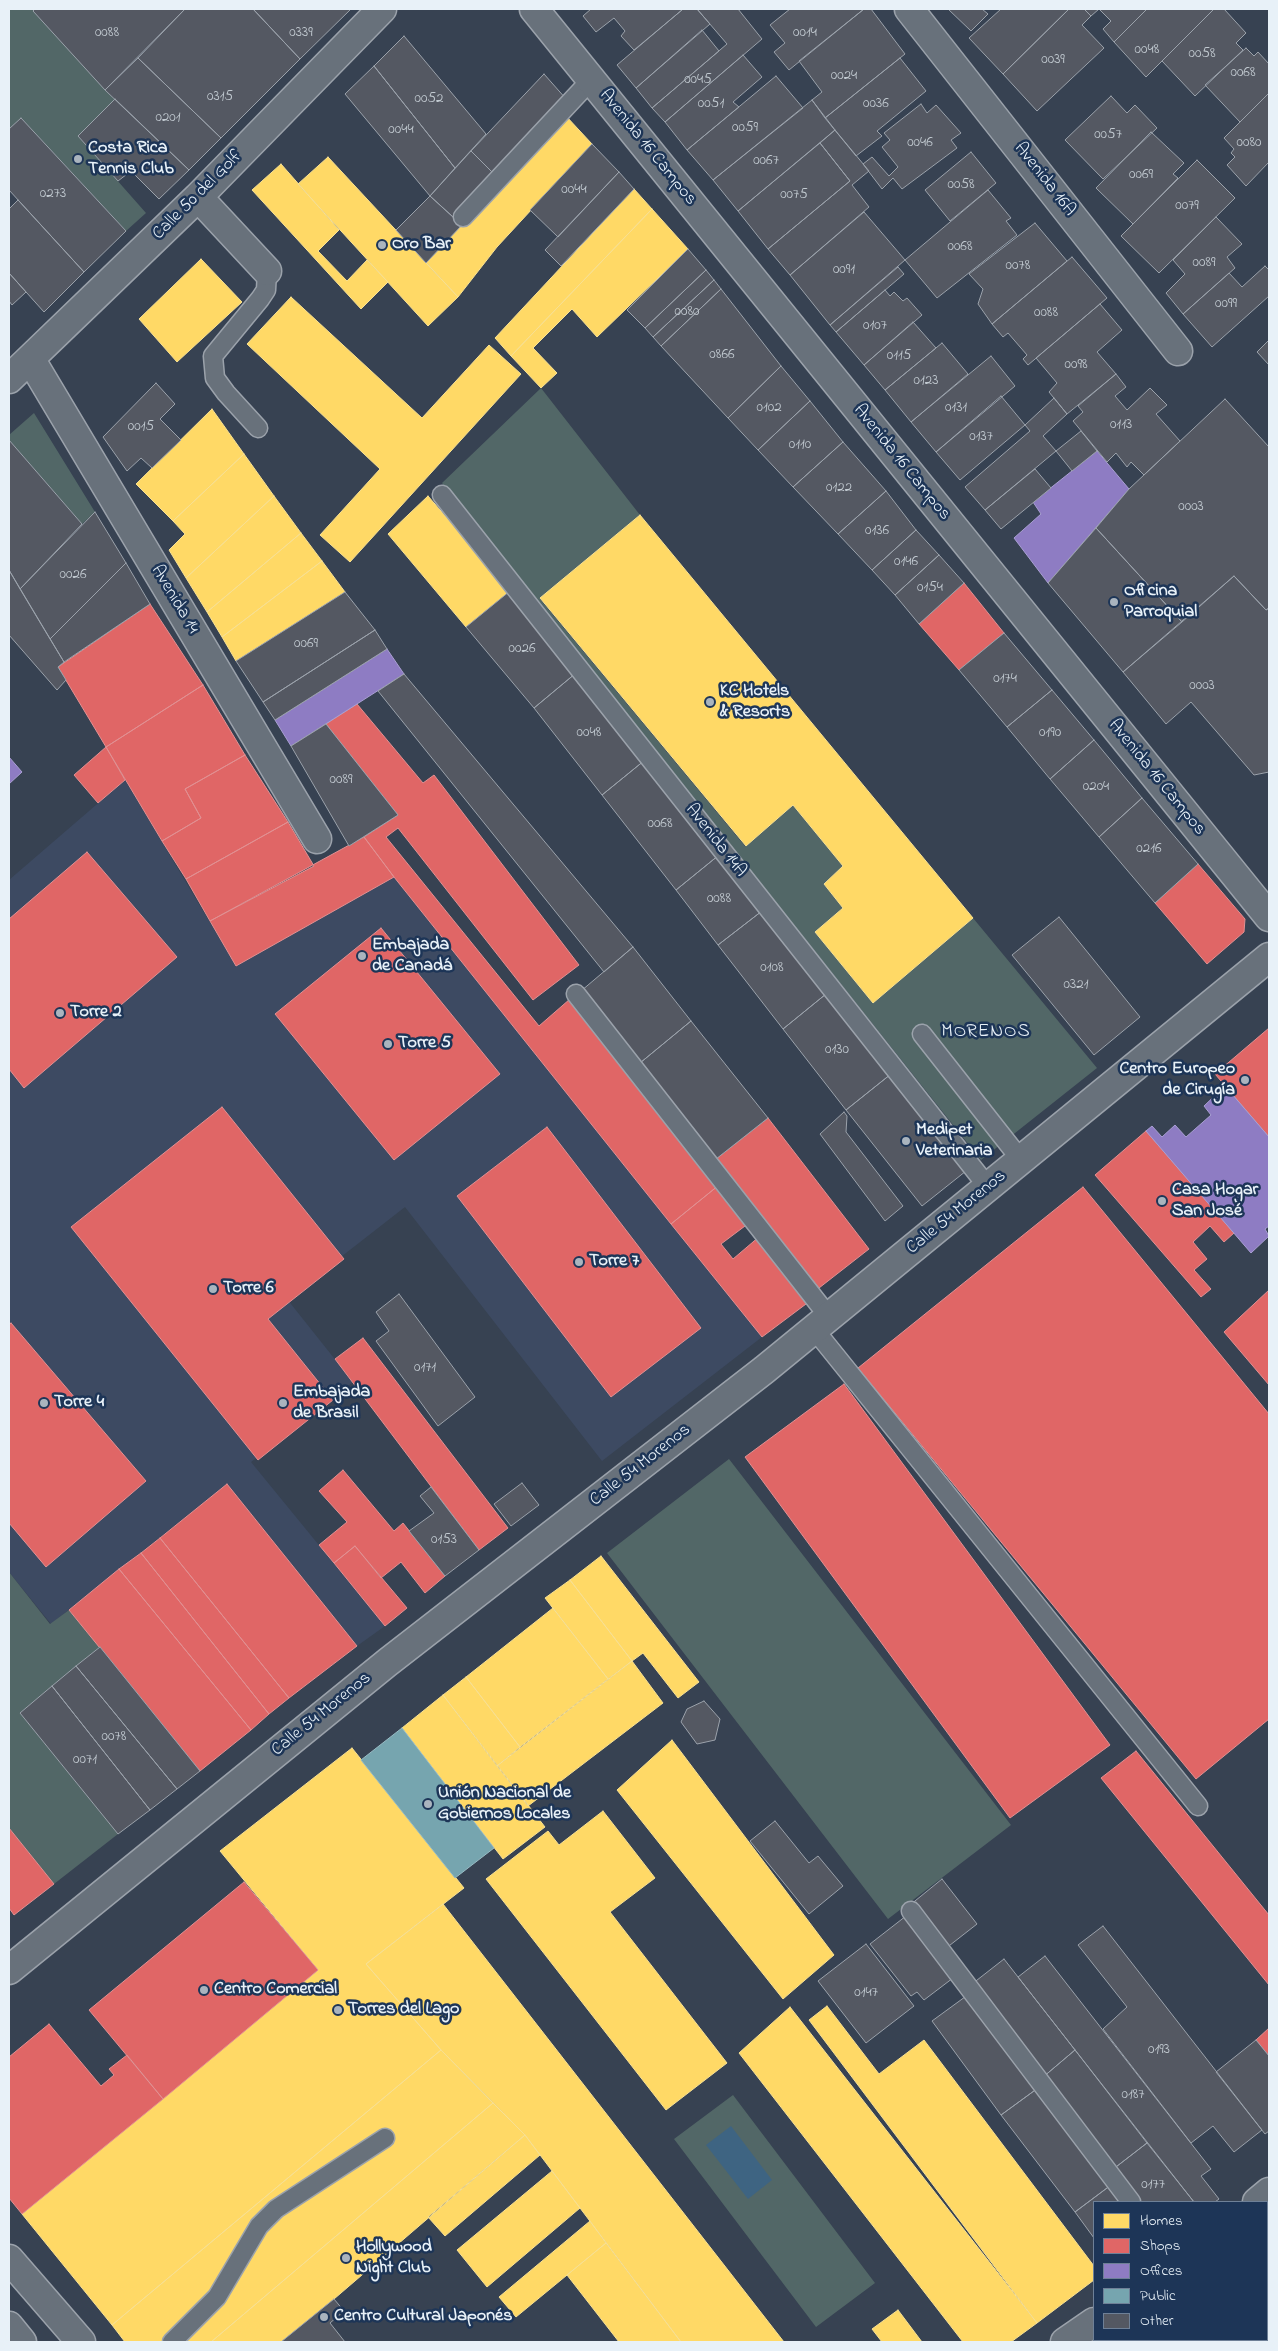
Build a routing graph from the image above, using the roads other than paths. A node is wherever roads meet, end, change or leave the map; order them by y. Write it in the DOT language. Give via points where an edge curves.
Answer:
graph roads {
  1 [pos="382,9"];
  2 [pos="534,9"];
  3 [pos="909,9"];
  4 [pos="591,80"];
  5 [pos="198,197"];
  6 [pos="463,217"];
  7 [pos="267,271"];
  8 [pos="1178,351"];
  9 [pos="31,360"];
  10 [pos="9,379"];
  11 [pos="258,428"];
  12 [pos="442,495"];
  13 [pos="317,839"];
  14 [pos="1269,918"];
  15 [pos="1269,957"];
  16 [pos="576,994"];
  17 [pos="922,1034"];
  18 [pos="1021,1160"];
  19 [pos="988,1187"];
  20 [pos="822,1323"];
  21 [pos="1198,1806"];
  22 [pos="911,1911"];
  23 [pos="9,1970"];
  24 [pos="385,2138"];
  25 [pos="1269,2192"];
  26 [pos="1130,2201"];
  27 [pos="1258,2201"];
  28 [pos="9,2259"];
  29 [pos="1093,2323"];
  30 [pos="9,2326"];
  31 [pos="22,2342"];
  32 [pos="81,2342"];
  33 [pos="172,2342"];
  34 [pos="1065,2342"];
  1 -- 5 [label="street, Calle 50 del Golf"];
  2 -- 4 [label="street, Avenida 16 Campos"];
  3 -- 8 [label="street, Avenida 16A"];
  4 -- 6 [label="lane"];
  4 -- 14 [label="street, Avenida 16 Campos"];
  5 -- 7 [label="street"];
  5 -- 9 [label="street, Calle 50 del Golf"];
  7 -- 11 [label="lane" via="266,290 213,356 215,378"];
  9 -- 10 [label="street, Calle 50 del Golf"];
  9 -- 13 [label="street, Avenida 14"];
  12 -- 19 [label="lane, Avenida 14A"];
  15 -- 18 [label="street, Calle 54 Morenos"];
  16 -- 20 [label="lane"];
  17 -- 18 [label="lane"];
  18 -- 19 [label="street, Calle 54 Morenos"];
  19 -- 20 [label="street, Calle 54 Morenos"];
  20 -- 21 [label="lane"];
  20 -- 23 [label="street, Calle 54 Morenos" via="388,1662"];
  22 -- 26 [label="lane"];
  24 -- 33 [label="lane" via="276,2209 259,2226 217,2297"];
  25 -- 27 [label="street"];
  28 -- 32 [label="street"];
  29 -- 34 [label="street"];
  30 -- 31 [label="street"];
}
